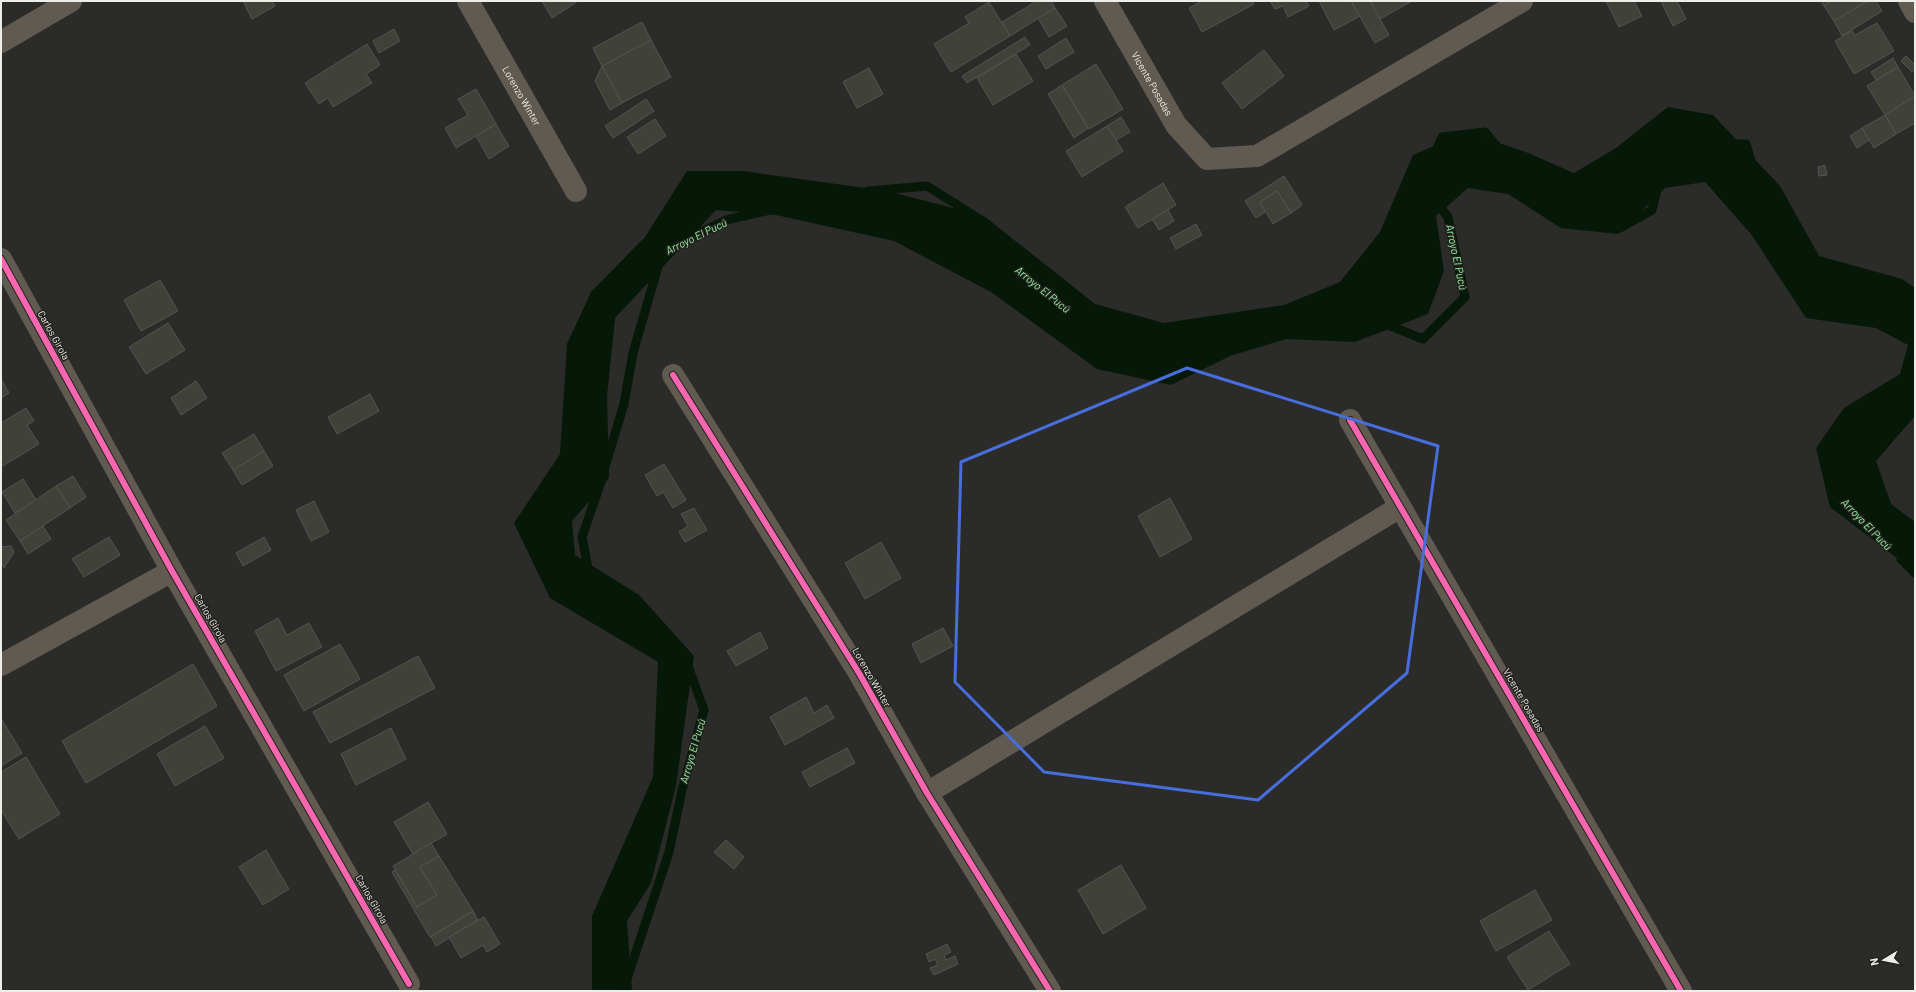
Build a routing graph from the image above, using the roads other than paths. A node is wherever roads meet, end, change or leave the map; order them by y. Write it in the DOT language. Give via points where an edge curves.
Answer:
graph roads {
  1 [pos="71,1"];
  2 [pos="468,1"];
  3 [pos="1106,1"];
  4 [pos="1522,1"];
  5 [pos="1909,1"];
  6 [pos="1915,12"];
  7 [pos="1,42"];
  8 [pos="576,191"];
  9 [pos="1,259"];
  10 [pos="673,375"];
  11 [pos="1350,420"];
  12 [pos="1400,508"];
  13 [pos="172,571"];
  14 [pos="1,665"];
  15 [pos="927,793"];
  16 [pos="409,984"];
  17 [pos="1050,991"];
  18 [pos="1681,991"];
  1 -- 7 [label="street"];
  2 -- 8 [label="street, Lorenzo Winter"];
  3 -- 4 [label="street, Vicente Posadas" via="1176,125 1207,159 1257,156"];
  5 -- 6 [label="street"];
  9 -- 13 [label="street, Carlos Girola"];
  10 -- 15 [label="street, Lorenzo Winter" via="859,673"];
  11 -- 12 [label="street, Vicente Posadas"];
  12 -- 15 [label="street"];
  12 -- 18 [label="street, Vicente Posadas"];
  13 -- 14 [label="street"];
  13 -- 16 [label="street, Carlos Girola"];
  15 -- 17 [label="street, Lorenzo Winter"];
}
